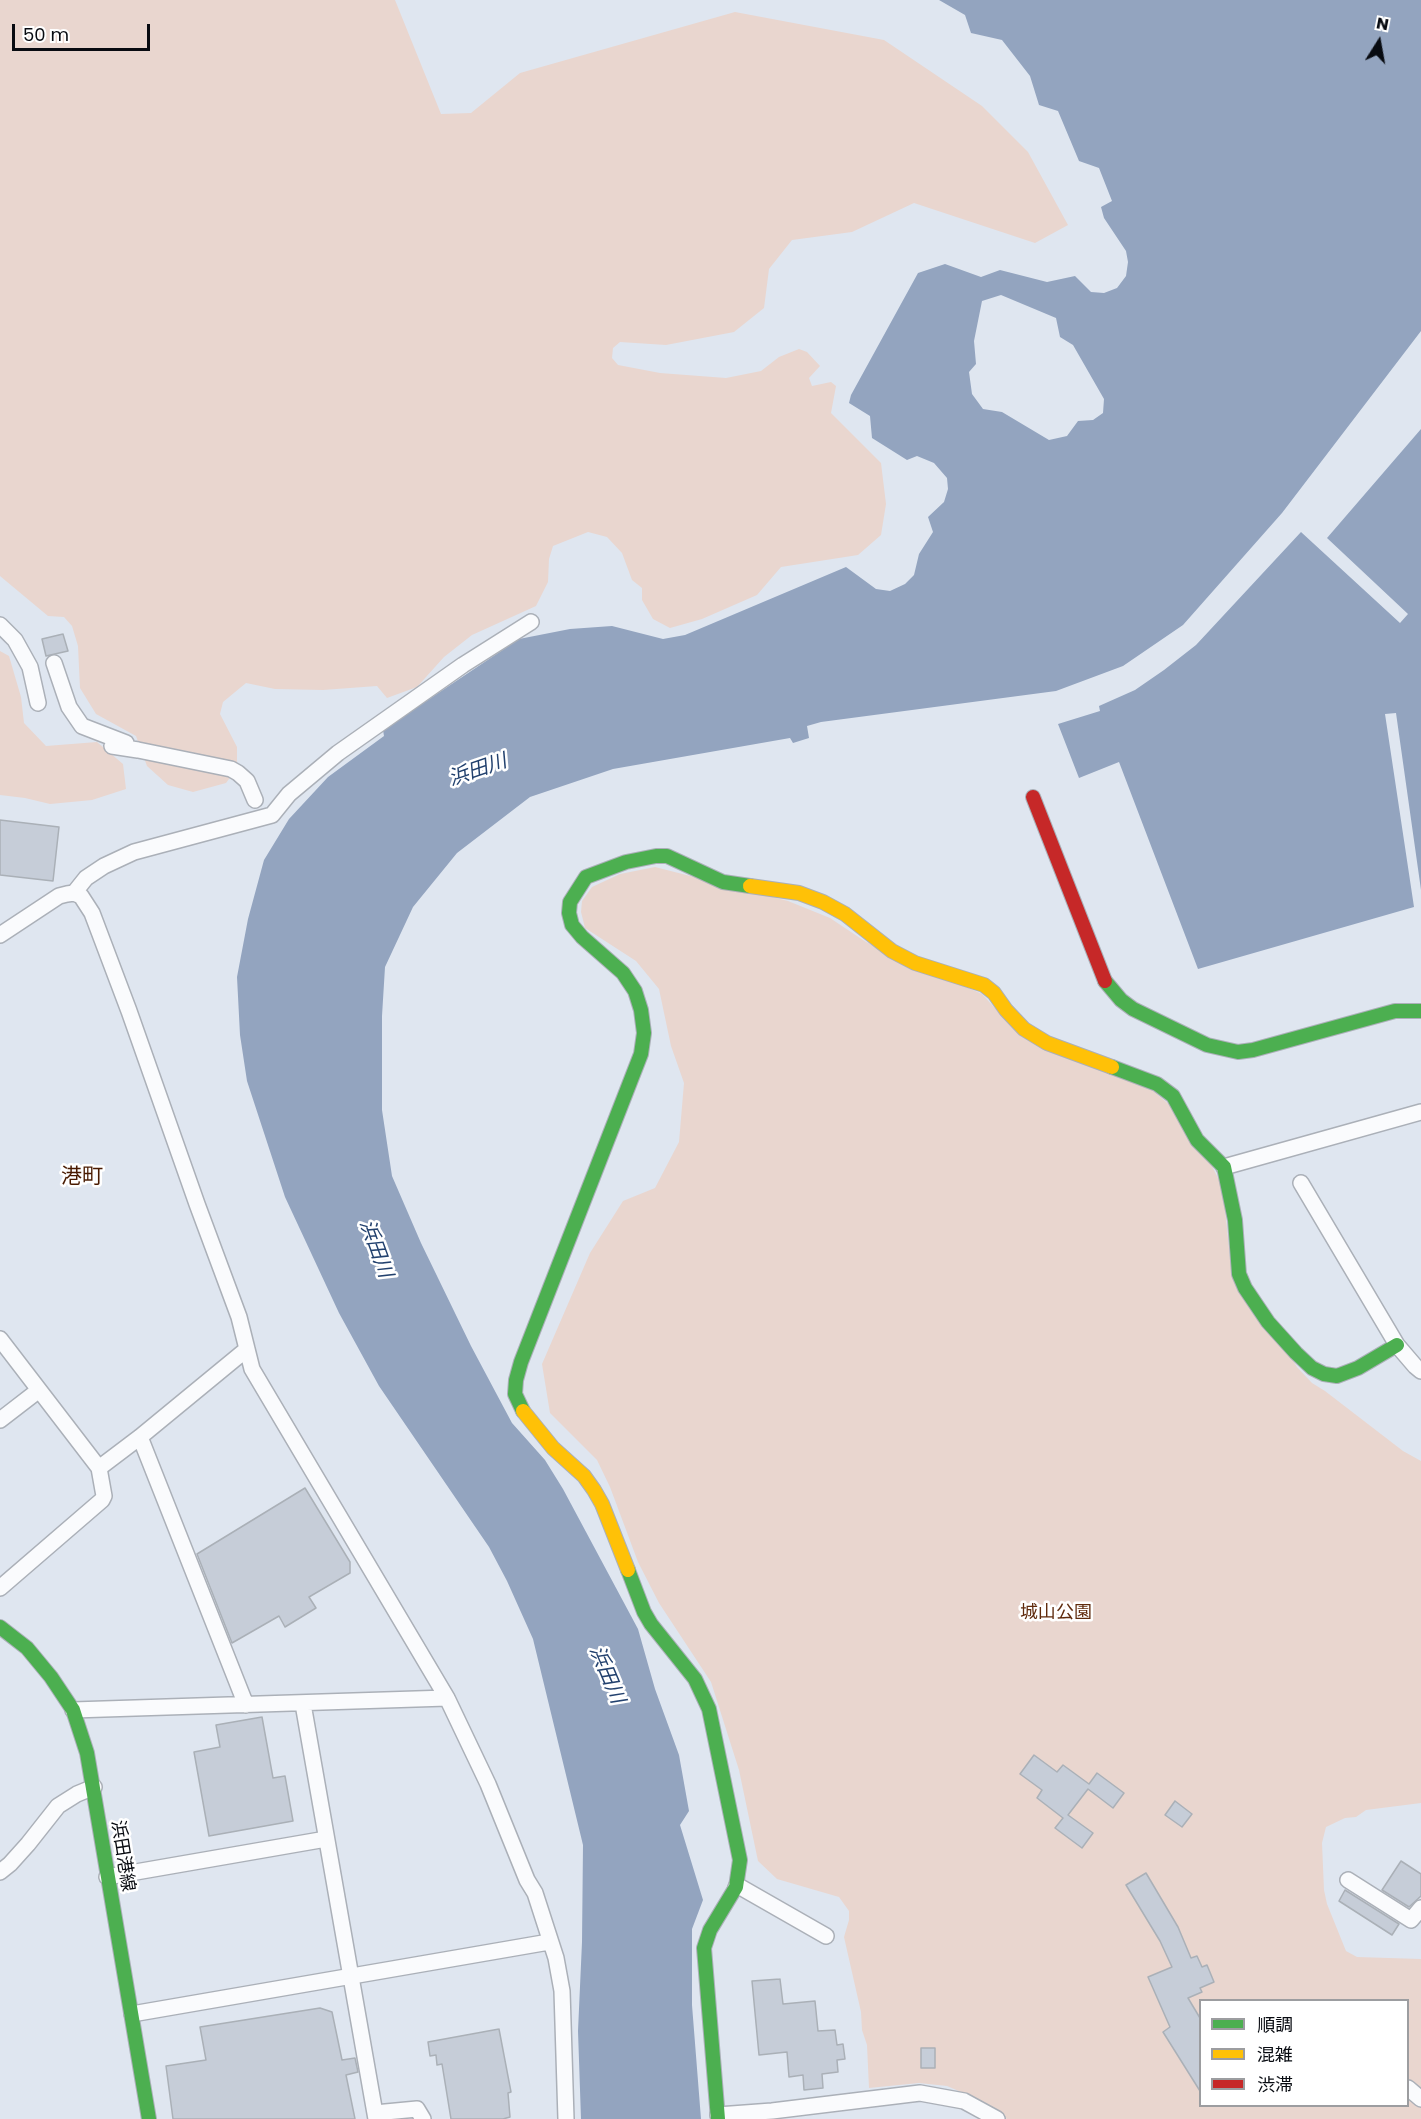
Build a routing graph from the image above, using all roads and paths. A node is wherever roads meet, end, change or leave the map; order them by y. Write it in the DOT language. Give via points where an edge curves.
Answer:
graph roads {
  1 [pos="531,622"];
  2 [pos="0,625"];
  3 [pos="54,663"];
  4 [pos="38,703"];
  5 [pos="112,746"];
  6 [pos="138,750"];
  7 [pos="1033,797"];
  8 [pos="255,800"];
  9 [pos="74,893"];
  10 [pos="0,935"];
  11 [pos="1421,1011"];
  12 [pos="1421,1112"];
  13 [pos="1224,1167"];
  14 [pos="1301,1183"];
  15 [pos="0,1340"];
  16 [pos="1397,1345"];
  17 [pos="247,1349"];
  18 [pos="1421,1371"];
  19 [pos="39,1390"];
  20 [pos="0,1420"];
  21 [pos="140,1437"];
  22 [pos="99,1468"];
  23 [pos="0,1588"];
  24 [pos="0,1627"];
  25 [pos="447,1698"];
  26 [pos="303,1704"];
  27 [pos="246,1706"];
  28 [pos="73,1710"];
  29 [pos="94,1787"];
  30 [pos="326,1839"];
  31 [pos="0,1872"];
  32 [pos="106,1877"];
  33 [pos="1348,1880"];
  34 [pos="736,1887"];
  35 [pos="1421,1908"];
  36 [pos="826,1936"];
  37 [pos="549,1942"];
  38 [pos="351,1978"];
  39 [pos="132,2014"];
  40 [pos="1409,2090"];
  41 [pos="1421,2099"];
  42 [pos="375,2116"];
  43 [pos="718,2117"];
  44 [pos="149,2119"];
  45 [pos="423,2119"];
  46 [pos="566,2119"];
  47 [pos="997,2119"];
  1 -- 9 [label="street" via="338,753 289,794 272,814 134,852 86,878"];
  2 -- 4 [label="street" via="15,640 30,667"];
  3 -- 6 [label="street" via="69,707 82,726"];
  5 -- 6 [label="street"];
  6 -- 8 [label="street" via="231,769 247,781"];
  7 -- 11 [label="street" via="1103,978 1133,1009 1207,1046 1238,1052 1395,1011"];
  9 -- 10 [label="street" via="58,896"];
  9 -- 17 [label="street" via="85,900 92,914 129,1011"];
  12 -- 13 [label="street"];
  13 -- 16 [label="street" via="1235,1220 1239,1274 1268,1322 1296,1353 1312,1368 1336,1376 1359,1368"];
  13 -- 34 [label="street" via="1197,1140 1173,1096 1157,1084 1047,1043 1024,1029 984,985 915,963 823,902 799,893 723,882 667,856 603,869 586,877 576,889 570,902 572,925 623,973 641,1010 644,1033 638,1064 521,1362 515,1394 532,1424 585,1476 594,1490 644,1612 702,1694 715,1731 738,1842"];
  14 -- 16 [label="street"];
  15 -- 19 [label="street"];
  16 -- 18 [label="street"];
  17 -- 21 [label="street"];
  17 -- 25 [label="street" via="252,1369"];
  19 -- 20 [label="street"];
  19 -- 22 [label="street"];
  21 -- 22 [label="street"];
  21 -- 27 [label="street"];
  22 -- 23 [label="street" via="102,1500"];
  24 -- 28 [label="street, 浜田港線" via="27,1648"];
  25 -- 26 [label="street"];
  25 -- 37 [label="street" via="535,1893"];
  26 -- 27 [label="street"];
  26 -- 30 [label="street"];
  27 -- 28 [label="street"];
  28 -- 29 [label="street, 浜田港線"];
  29 -- 31 [label="street" via="58,1806"];
  29 -- 32 [label="street, 浜田港線"];
  30 -- 32 [label="street"];
  30 -- 38 [label="street"];
  32 -- 39 [label="street, 浜田港線"];
  33 -- 35 [label="street" via="1411,1920"];
  34 -- 36 [label="street"];
  34 -- 43 [label="street" via="710,1930 704,1948"];
  37 -- 38 [label="street"];
  37 -- 46 [label="street" via="562,1991"];
  38 -- 39 [label="street"];
  38 -- 42 [label="street"];
  39 -- 44 [label="street, 浜田港線"];
  40 -- 41 [label="street"];
  42 -- 45 [label="street" via="417,2109"];
  43 -- 47 [label="street" via="920,2093 964,2101"];
}
